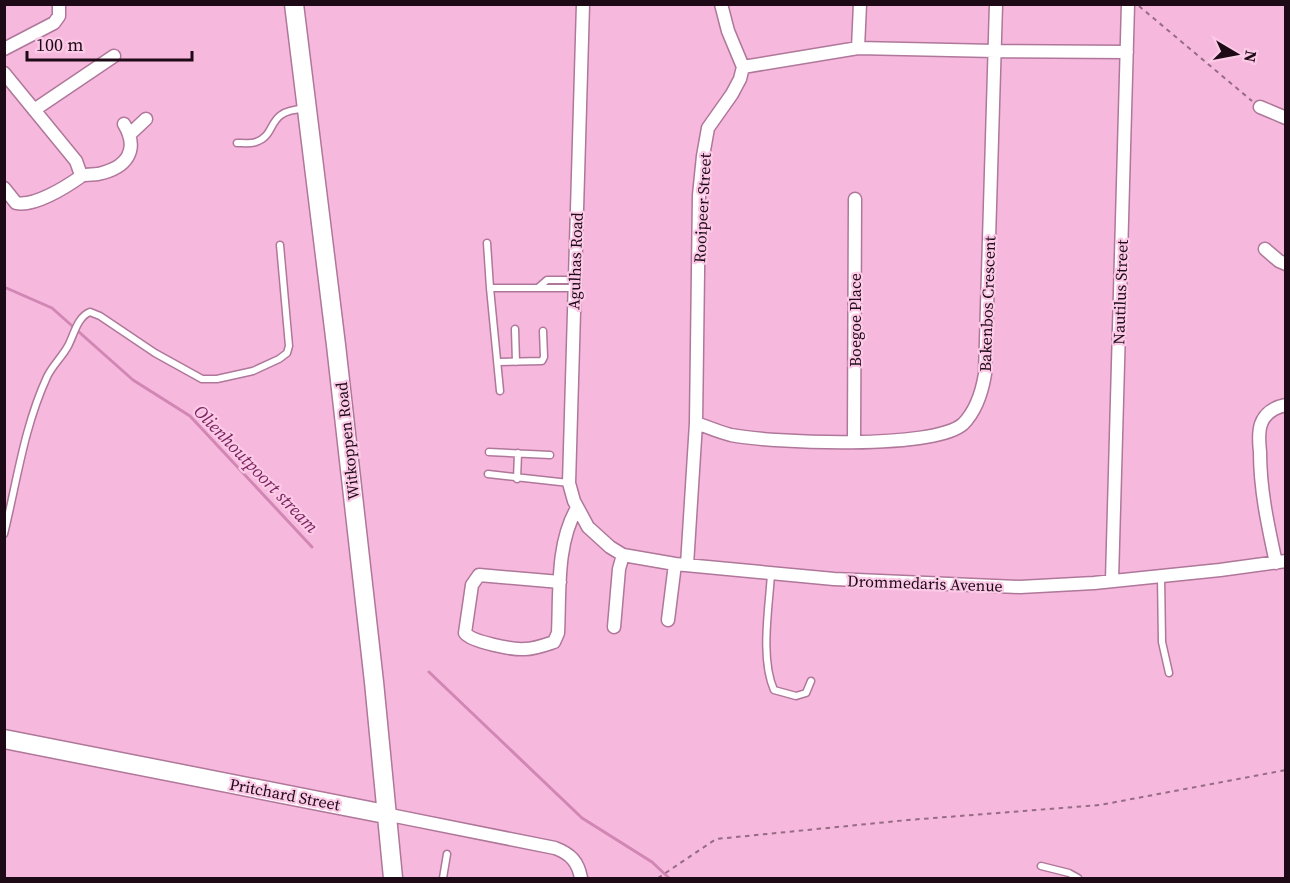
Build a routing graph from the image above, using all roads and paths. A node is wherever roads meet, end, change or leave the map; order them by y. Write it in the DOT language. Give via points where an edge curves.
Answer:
graph roads {
  1 [pos="59,4"];
  2 [pos="294,4"];
  3 [pos="582,4"];
  4 [pos="721,4"];
  5 [pos="860,4"];
  6 [pos="996,4"];
  7 [pos="1128,4"];
  8 [pos="1137,4"];
  9 [pos="858,48"];
  10 [pos="4,49"];
  11 [pos="995,51"];
  12 [pos="1127,52"];
  13 [pos="114,56"];
  14 [pos="743,67"];
  15 [pos="4,74"];
  16 [pos="1260,107"];
  17 [pos="307,109"];
  18 [pos="34,110"];
  19 [pos="1286,118"];
  20 [pos="146,119"];
  21 [pos="237,143"];
  22 [pos="81,175"];
  23 [pos="4,188"];
  24 [pos="855,199"];
  25 [pos="487,243"];
  26 [pos="280,245"];
  27 [pos="1265,249"];
  28 [pos="1286,264"];
  29 [pos="575,284"];
  30 [pos="489,288"];
  31 [pos="515,329"];
  32 [pos="543,331"];
  33 [pos="498,362"];
  34 [pos="516,362"];
  35 [pos="500,391"];
  36 [pos="1286,405"];
  37 [pos="696,423"];
  38 [pos="854,441"];
  39 [pos="489,452"];
  40 [pos="518,453"];
  41 [pos="550,455"];
  42 [pos="488,474"];
  43 [pos="517,479"];
  44 [pos="569,483"];
  45 [pos="579,512"];
  46 [pos="4,534"];
  47 [pos="623,555"];
  48 [pos="1281,562"];
  49 [pos="681,564"];
  50 [pos="771,573"];
  51 [pos="1161,575"];
  52 [pos="1112,580"];
  53 [pos="560,582"];
  54 [pos="668,621"];
  55 [pos="614,627"];
  56 [pos="1169,673"];
  57 [pos="811,681"];
  58 [pos="4,739"];
  59 [pos="1286,770"];
  60 [pos="385,814"];
  61 [pos="447,854"];
  62 [pos="1041,866"];
  63 [pos="393,879"];
  64 [pos="443,879"];
  65 [pos="581,879"];
  66 [pos="658,879"];
  67 [pos="1078,879"];
  1 -- 10 [label="street" via="59,16 54,22"];
  2 -- 17 [label="main road, Witkoppen Road"];
  3 -- 29 [label="street, Agulhas Road"];
  4 -- 14 [label="street"];
  5 -- 9 [label="street"];
  6 -- 11 [label="street, Bakenbos Crescent"];
  7 -- 12 [label="street, Nautilus Street"];
  8 -- 16 [label="path"];
  9 -- 11 [label="street"];
  9 -- 14 [label="street"];
  11 -- 12 [label="street"];
  11 -- 38 [label="street, Bakenbos Crescent" via="985,374 980,398 962,424 940,435"];
  12 -- 52 [label="street, Nautilus Street"];
  13 -- 18 [label="street"];
  14 -- 37 [label="street, Rooipeer Street" via="732,94 708,128 703,156"];
  15 -- 18 [label="street"];
  16 -- 19 [label="street"];
  17 -- 21 [label="lane" via="280,114 259,141"];
  17 -- 60 [label="main road, Witkoppen Road" via="374,682"];
  18 -- 22 [label="street" via="76,162"];
  20 -- 22 [label="street" via="127,129 131,147 122,165"];
  22 -- 23 [label="street" via="55,193 24,203 16,203"];
  24 -- 38 [label="street, Boegoe Place"];
  25 -- 30 [label="lane"];
  26 -- 46 [label="lane" via="290,346 284,356 240,375 202,379 94,313 86,314 48,375 33,414"];
  27 -- 28 [label="street"];
  29 -- 30 [label="lane" via="548,280 539,287"];
  29 -- 44 [label="street, Agulhas Road"];
  30 -- 33 [label="lane"];
  31 -- 34 [label="lane"];
  32 -- 34 [label="lane" via="544,359"];
  33 -- 34 [label="lane"];
  33 -- 35 [label="lane"];
  36 -- 48 [label="street" via="1267,415 1259,439 1262,495"];
  37 -- 38 [label="street, Bakenbos Crescent" via="732,435 765,439"];
  37 -- 49 [label="street, Rooipeer Street"];
  39 -- 40 [label="lane"];
  40 -- 41 [label="lane"];
  40 -- 43 [label="lane"];
  42 -- 43 [label="lane"];
  43 -- 44 [label="lane"];
  44 -- 45 [label="street, Agulhas Road"];
  45 -- 47 [label="street, Drommedaris Avenue" via="599,538"];
  45 -- 53 [label="street" via="567,526"];
  47 -- 49 [label="street, Drommedaris Avenue"];
  47 -- 55 [label="street"];
  48 -- 51 [label="street, Drommedaris Avenue"];
  49 -- 50 [label="street, Drommedaris Avenue"];
  49 -- 54 [label="street, Rooipeer Street"];
  50 -- 52 [label="street, Drommedaris Avenue" via="1020,587"];
  50 -- 57 [label="lane" via="771,682 774,690 796,696 806,693"];
  51 -- 52 [label="street, Drommedaris Avenue"];
  51 -- 56 [label="lane" via="1162,642"];
  53 -- 53 [label="street" via="558,633 554,642 525,649 478,640 465,633 472,585 479,575"];
  58 -- 60 [label="main road, Pritchard Street"];
  59 -- 66 [label="path" via="1100,805 716,839"];
  60 -- 63 [label="main road, Witkoppen Road"];
  60 -- 65 [label="street, Pritchard Street" via="547,846 565,852 578,865"];
  61 -- 64 [label="lane"];
  62 -- 67 [label="lane"];
}
